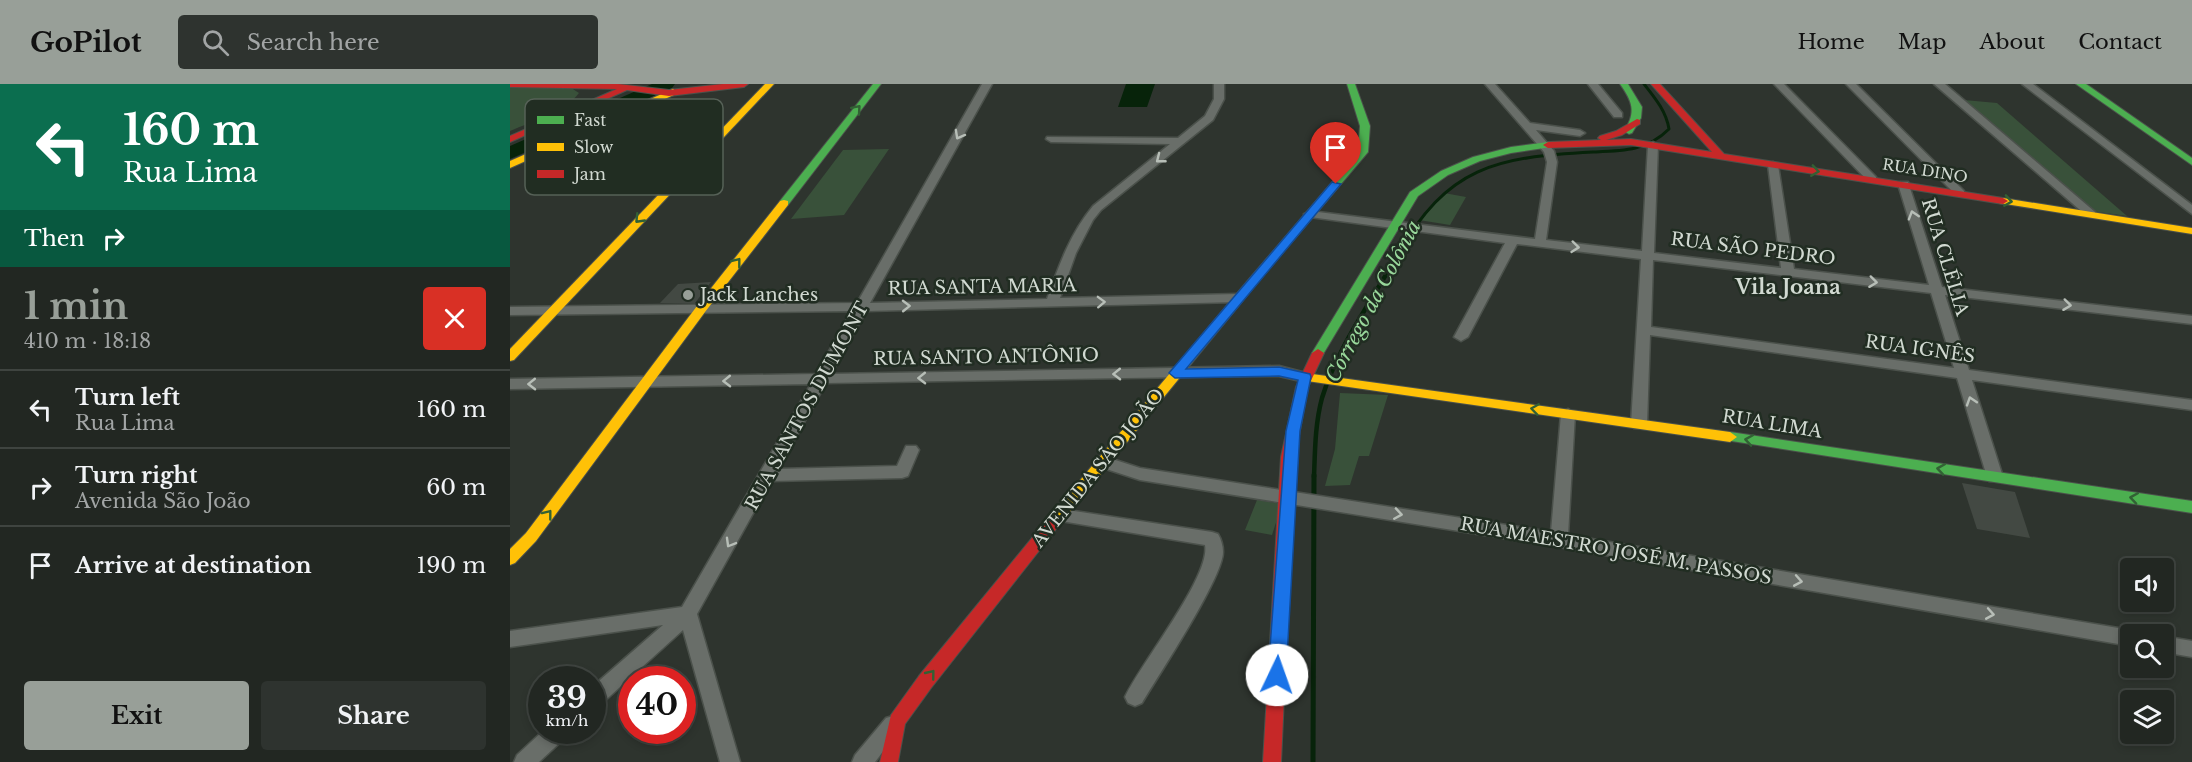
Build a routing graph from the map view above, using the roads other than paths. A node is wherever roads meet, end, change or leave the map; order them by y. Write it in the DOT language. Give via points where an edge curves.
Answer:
graph roads {
  1 [pos="510,84"];
  2 [pos="554,84"];
  3 [pos="571,84"];
  4 [pos="692,84"];
  5 [pos="744,84"];
  6 [pos="877,84"];
  7 [pos="987,84"];
  8 [pos="1219,84"];
  9 [pos="1351,84"];
  10 [pos="1490,84"];
  11 [pos="1593,84"];
  12 [pos="1624,84"];
  13 [pos="1656,84"];
  14 [pos="1779,84"];
  15 [pos="1851,84"];
  16 [pos="1939,84"];
  17 [pos="2027,84"];
  18 [pos="2080,84"];
  19 [pos="765,85"];
  20 [pos="637,86"];
  21 [pos="667,93"];
  22 [pos="580,99"];
  23 [pos="606,99"];
  24 [pos="654,99"];
  25 [pos="1676,109"];
  26 [pos="1618,115"];
  27 [pos="1637,122"];
  28 [pos="1529,126"];
  29 [pos="723,129"];
  30 [pos="1580,133"];
  31 [pos="1051,139"];
  32 [pos="1182,141"];
  33 [pos="1568,144"];
  34 [pos="1648,145"];
  35 [pos="1549,153"];
  36 [pos="1721,156"];
  37 [pos="525,158"];
  38 [pos="2192,162"];
  39 [pos="510,165"];
  40 [pos="1773,165"];
  41 [pos="1872,180"];
  42 [pos="1904,184"];
  43 [pos="1960,193"];
  44 [pos="661,195"];
  45 [pos="2192,211"];
  46 [pos="1310,214"];
  47 [pos="2091,214"];
  48 [pos="1400,227"];
  49 [pos="2192,231"];
  50 [pos="1512,240"];
  51 [pos="1540,243"];
  52 [pos="1647,255"];
  53 [pos="1788,271"];
  54 [pos="1937,290"];
  55 [pos="1238,298"];
  56 [pos="1053,303"];
  57 [pos="863,307"];
  58 [pos="701,309"];
  59 [pos="552,310"];
  60 [pos="510,311"];
  61 [pos="2192,320"];
  62 [pos="1644,330"];
  63 [pos="1461,337"];
  64 [pos="510,357"];
  65 [pos="1175,373"];
  66 [pos="1962,373"];
  67 [pos="1310,378"];
  68 [pos="822,380"];
  69 [pos="645,382"];
  70 [pos="510,384"];
  71 [pos="2192,405"];
  72 [pos="1568,414"];
  73 [pos="1639,424"];
  74 [pos="911,450"];
  75 [pos="1103,462"];
  76 [pos="769,475"];
  77 [pos="1995,477"];
  78 [pos="1295,498"];
  79 [pos="2192,507"];
  80 [pos="1061,515"];
  81 [pos="1559,540"];
  82 [pos="510,559"];
  83 [pos="688,614"];
  84 [pos="2120,636"];
  85 [pos="510,639"];
  86 [pos="2174,646"];
  87 [pos="2192,649"];
  88 [pos="606,687"];
  89 [pos="1135,697"];
  90 [pos="897,721"];
  91 [pos="544,744"];
  92 [pos="524,762"];
  93 [pos="730,762"];
  94 [pos="862,762"];
  95 [pos="889,762"];
  96 [pos="1272,762"];
  1 -- 2 [label="main road"];
  2 -- 3 [label="main road"];
  3 -- 20 [label="main road"];
  3 -- 22 [label="main road" via="583,92"];
  4 -- 21 [label="main road"];
  5 -- 21 [label="main road"];
  58 -- 6 [label="main road, one-way"];
  7 -- 57 [label="street, RUA SANTOS DUMONT, one-way"];
  8 -- 32 [label="street" via="1219,99 1209,118"];
  9 -- 46 [label="main road, AVENIDA SÃO JOÃO" via="1366,128 1364,152"];
  10 -- 28 [label="street"];
  11 -- 26 [label="street"];
  12 -- 27 [label="main road" via="1641,110"];
  13 -- 25 [label="main road"];
  14 -- 41 [label="street"];
  15 -- 43 [label="street"];
  16 -- 47 [label="street"];
  17 -- 45 [label="street"];
  18 -- 38 [label="main road"];
  19 -- 29 [label="main road, one-way"];
  20 -- 21 [label="main road"];
  20 -- 23 [label="main road"];
  21 -- 24 [label="main road"];
  25 -- 34 [label="main road" via="1682,133"];
  25 -- 36 [label="main road"];
  27 -- 33 [label="main road" via="1609,137"];
  27 -- 34 [label="main road" via="1627,136"];
  28 -- 30 [label="street"];
  28 -- 35 [label="street"];
  31 -- 32 [label="street"];
  32 -- 56 [label="street, one-way" via="1097,208 1084,223 1075,237"];
  33 -- 34 [label="main road, RUA DINO"];
  33 -- 35 [label="main road"];
  34 -- 36 [label="main road, RUA DINO"];
  34 -- 52 [label="street"];
  35 -- 48 [label="main road" via="1486,154 1450,167 1414,194"];
  35 -- 51 [label="street"];
  36 -- 40 [label="main road, RUA DINO"];
  37 -- 39 [label="main road"];
  40 -- 41 [label="main road, RUA DINO, one-way"];
  40 -- 53 [label="street"];
  41 -- 42 [label="main road, RUA DINO"];
  42 -- 43 [label="main road, RUA DINO"];
  54 -- 42 [label="street, RUA CLÉLIA, one-way"];
  43 -- 47 [label="main road, RUA DINO, one-way"];
  44 -- 59 [label="main road, one-way"];
  46 -- 48 [label="street, RUA SÃO PEDRO"];
  46 -- 55 [label="main road, AVENIDA SÃO JOÃO"];
  47 -- 49 [label="main road, RUA DINO"];
  48 -- 50 [label="street, RUA SÃO PEDRO"];
  48 -- 67 [label="main road"];
  50 -- 51 [label="street, RUA SÃO PEDRO"];
  50 -- 63 [label="street"];
  51 -- 52 [label="street, RUA SÃO PEDRO, one-way"];
  52 -- 53 [label="street, RUA SÃO PEDRO"];
  52 -- 62 [label="street"];
  53 -- 54 [label="street, RUA SÃO PEDRO, one-way"];
  54 -- 61 [label="street, RUA SÃO PEDRO, one-way"];
  54 -- 66 [label="street, RUA CLÉLIA"];
  56 -- 55 [label="street, RUA SANTA MARIA, one-way"];
  55 -- 65 [label="main road, AVENIDA SÃO JOÃO"];
  57 -- 56 [label="street, RUA SANTA MARIA, one-way"];
  57 -- 58 [label="street, RUA SANTA MARIA"];
  57 -- 68 [label="street, RUA SANTOS DUMONT"];
  58 -- 59 [label="street, RUA SANTA MARIA"];
  58 -- 69 [label="main road"];
  59 -- 60 [label="street, RUA SANTA MARIA"];
  59 -- 64 [label="main road"];
  62 -- 66 [label="street, RUA IGNÊS"];
  62 -- 73 [label="street"];
  65 -- 67 [label="street" via="1279,371"];
  65 -- 68 [label="street, RUA SANTO ANTÔNIO, one-way"];
  65 -- 75 [label="main road, AVENIDA SÃO JOÃO"];
  66 -- 71 [label="street, RUA IGNÊS"];
  77 -- 66 [label="street, RUA CLÉLIA, one-way"];
  72 -- 67 [label="main road, RUA LIMA, one-way"];
  67 -- 78 [label="main road" via="1293,431"];
  68 -- 69 [label="street, RUA SANTO ANTÔNIO, one-way"];
  68 -- 76 [label="street, RUA SANTOS DUMONT"];
  69 -- 70 [label="street, RUA SANTO ANTÔNIO, one-way"];
  82 -- 69 [label="main road, one-way" via="571,485"];
  72 -- 73 [label="main road, RUA LIMA"];
  72 -- 81 [label="street"];
  77 -- 73 [label="main road, RUA LIMA, one-way"];
  74 -- 76 [label="street" via="902,472"];
  75 -- 78 [label="street, RUA MAESTRO JOSÉ M. PASSOS" via="1140,474"];
  75 -- 80 [label="main road, AVENIDA SÃO JOÃO"];
  76 -- 83 [label="street, RUA SANTOS DUMONT, one-way"];
  79 -- 77 [label="main road, RUA LIMA, one-way"];
  78 -- 81 [label="street, RUA MAESTRO JOSÉ M. PASSOS, one-way"];
  78 -- 96 [label="main road"];
  80 -- 89 [label="street" via="1212,539 1215,553 1202,586"];
  90 -- 80 [label="main road, AVENIDA SÃO JOÃO, one-way"];
  81 -- 84 [label="street, RUA MAESTRO JOSÉ M. PASSOS, one-way"];
  83 -- 85 [label="street"];
  83 -- 88 [label="street, RUA SANTOS DUMONT"];
  83 -- 93 [label="street"];
  86 -- 87 [label="street"];
  90 -- 94 [label="street, AVENIDA SÃO JOÃO"];
  90 -- 95 [label="main road"];
  91 -- 92 [label="street"];
}
